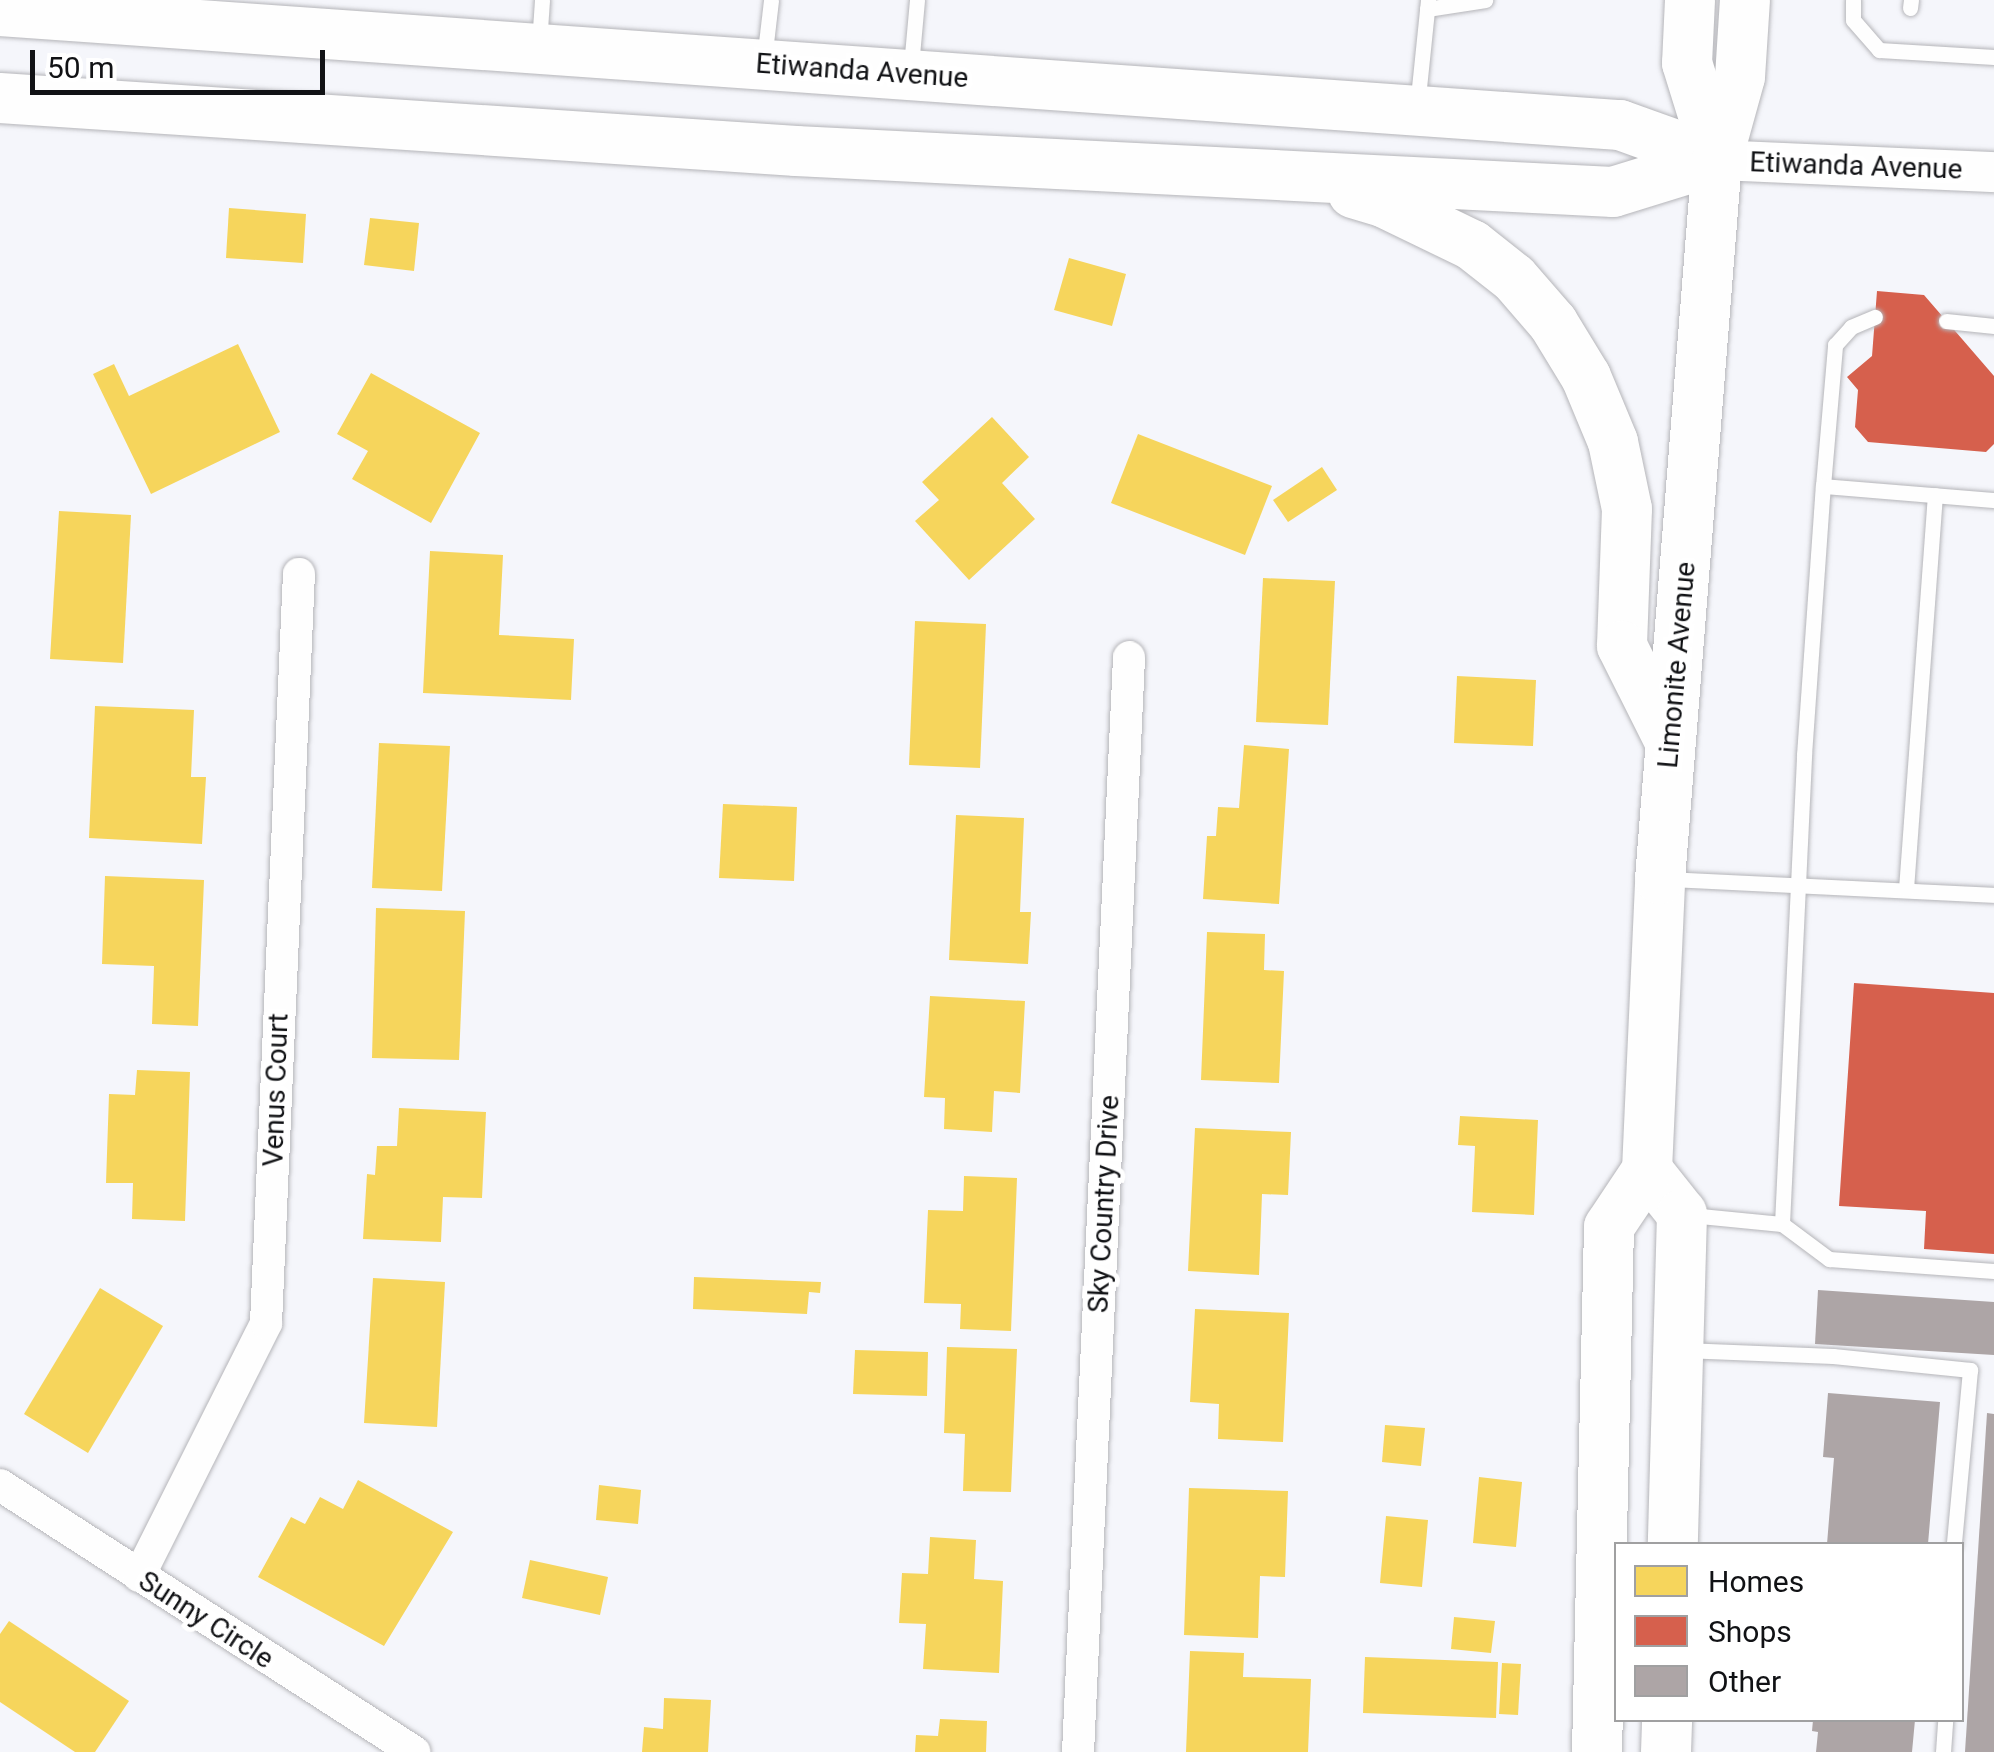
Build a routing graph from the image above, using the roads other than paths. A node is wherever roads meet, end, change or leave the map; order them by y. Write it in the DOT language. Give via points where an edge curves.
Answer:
graph roads {
  1 [pos="772,0"];
  2 [pos="916,0"];
  3 [pos="1485,0"];
  4 [pos="1690,0"];
  5 [pos="1745,0"];
  6 [pos="1853,0"];
  7 [pos="1428,5"];
  8 [pos="3,7"];
  9 [pos="540,24"];
  10 [pos="1994,58"];
  11 [pos="763,64"];
  12 [pos="910,75"];
  13 [pos="0,98"];
  14 [pos="1417,110"];
  15 [pos="1717,160"];
  16 [pos="1994,172"];
  17 [pos="1291,176"];
  18 [pos="1875,317"];
  19 [pos="1946,321"];
  20 [pos="1994,326"];
  21 [pos="1823,486"];
  22 [pos="1934,495"];
  23 [pos="1994,500"];
  24 [pos="299,574"];
  25 [pos="1130,657"];
  26 [pos="1670,742"];
  27 [pos="1660,879"];
  28 [pos="1797,882"];
  29 [pos="1906,889"];
  30 [pos="1994,896"];
  31 [pos="1647,1170"];
  32 [pos="1682,1214"];
  33 [pos="1782,1224"];
  34 [pos="1994,1270"];
  35 [pos="1680,1350"];
  36 [pos="0,1485"];
  37 [pos="1673,1542"];
  38 [pos="1954,1542"];
  39 [pos="139,1576"];
  40 [pos="1667,1722"];
  41 [pos="1946,1722"];
  42 [pos="414,1752"];
  43 [pos="1078,1752"];
  44 [pos="1597,1752"];
  45 [pos="1666,1752"];
  46 [pos="1942,1752"];
  1 -- 11 [label="lane"];
  2 -- 12 [label="lane"];
  3 -- 7 [label="lane"];
  4 -- 15 [label="main road, Limonite Avenue" via="1686,62"];
  5 -- 15 [label="main road, Limonite Avenue" via="1740,77"];
  6 -- 10 [label="lane" via="1853,20 1879,50"];
  7 -- 14 [label="lane"];
  8 -- 9 [label="main road, Etiwanda Avenue" via="188,18"];
  9 -- 11 [label="main road, Etiwanda Avenue"];
  11 -- 12 [label="main road, Etiwanda Avenue"];
  12 -- 14 [label="main road, Etiwanda Avenue"];
  13 -- 17 [label="main road, Etiwanda Avenue" via="420,129"];
  14 -- 15 [label="main road, Etiwanda Avenue" via="1620,125"];
  15 -- 16 [label="street, Etiwanda Avenue"];
  15 -- 17 [label="main road, Etiwanda Avenue" via="1613,192"];
  15 -- 26 [label="main road, Limonite Avenue"];
  17 -- 26 [label="main road" via="1385,202 1472,246 1514,278 1553,323 1586,376 1614,442 1627,509 1622,646"];
  18 -- 21 [label="lane" via="1851,327 1834,345"];
  19 -- 20 [label="lane"];
  21 -- 22 [label="lane"];
  21 -- 28 [label="lane"];
  22 -- 23 [label="lane"];
  22 -- 29 [label="lane"];
  24 -- 39 [label="street, Venus Court" via="266,1322"];
  25 -- 43 [label="street, Sky Country Drive"];
  26 -- 27 [label="main road, Limonite Avenue"];
  27 -- 28 [label="lane"];
  27 -- 31 [label="main road, Limonite Avenue"];
  28 -- 29 [label="lane"];
  28 -- 33 [label="lane"];
  29 -- 30 [label="lane"];
  31 -- 32 [label="main road"];
  31 -- 44 [label="main road" via="1609,1228"];
  32 -- 33 [label="lane"];
  32 -- 35 [label="main road"];
  33 -- 34 [label="lane" via="1829,1259"];
  35 -- 37 [label="main road"];
  35 -- 38 [label="lane" via="1970,1370"];
  36 -- 39 [label="street, Sunny Circle"];
  39 -- 42 [label="street, Sunny Circle"];
  40 -- 45 [label="main road"];
  41 -- 46 [label="lane"];
}
